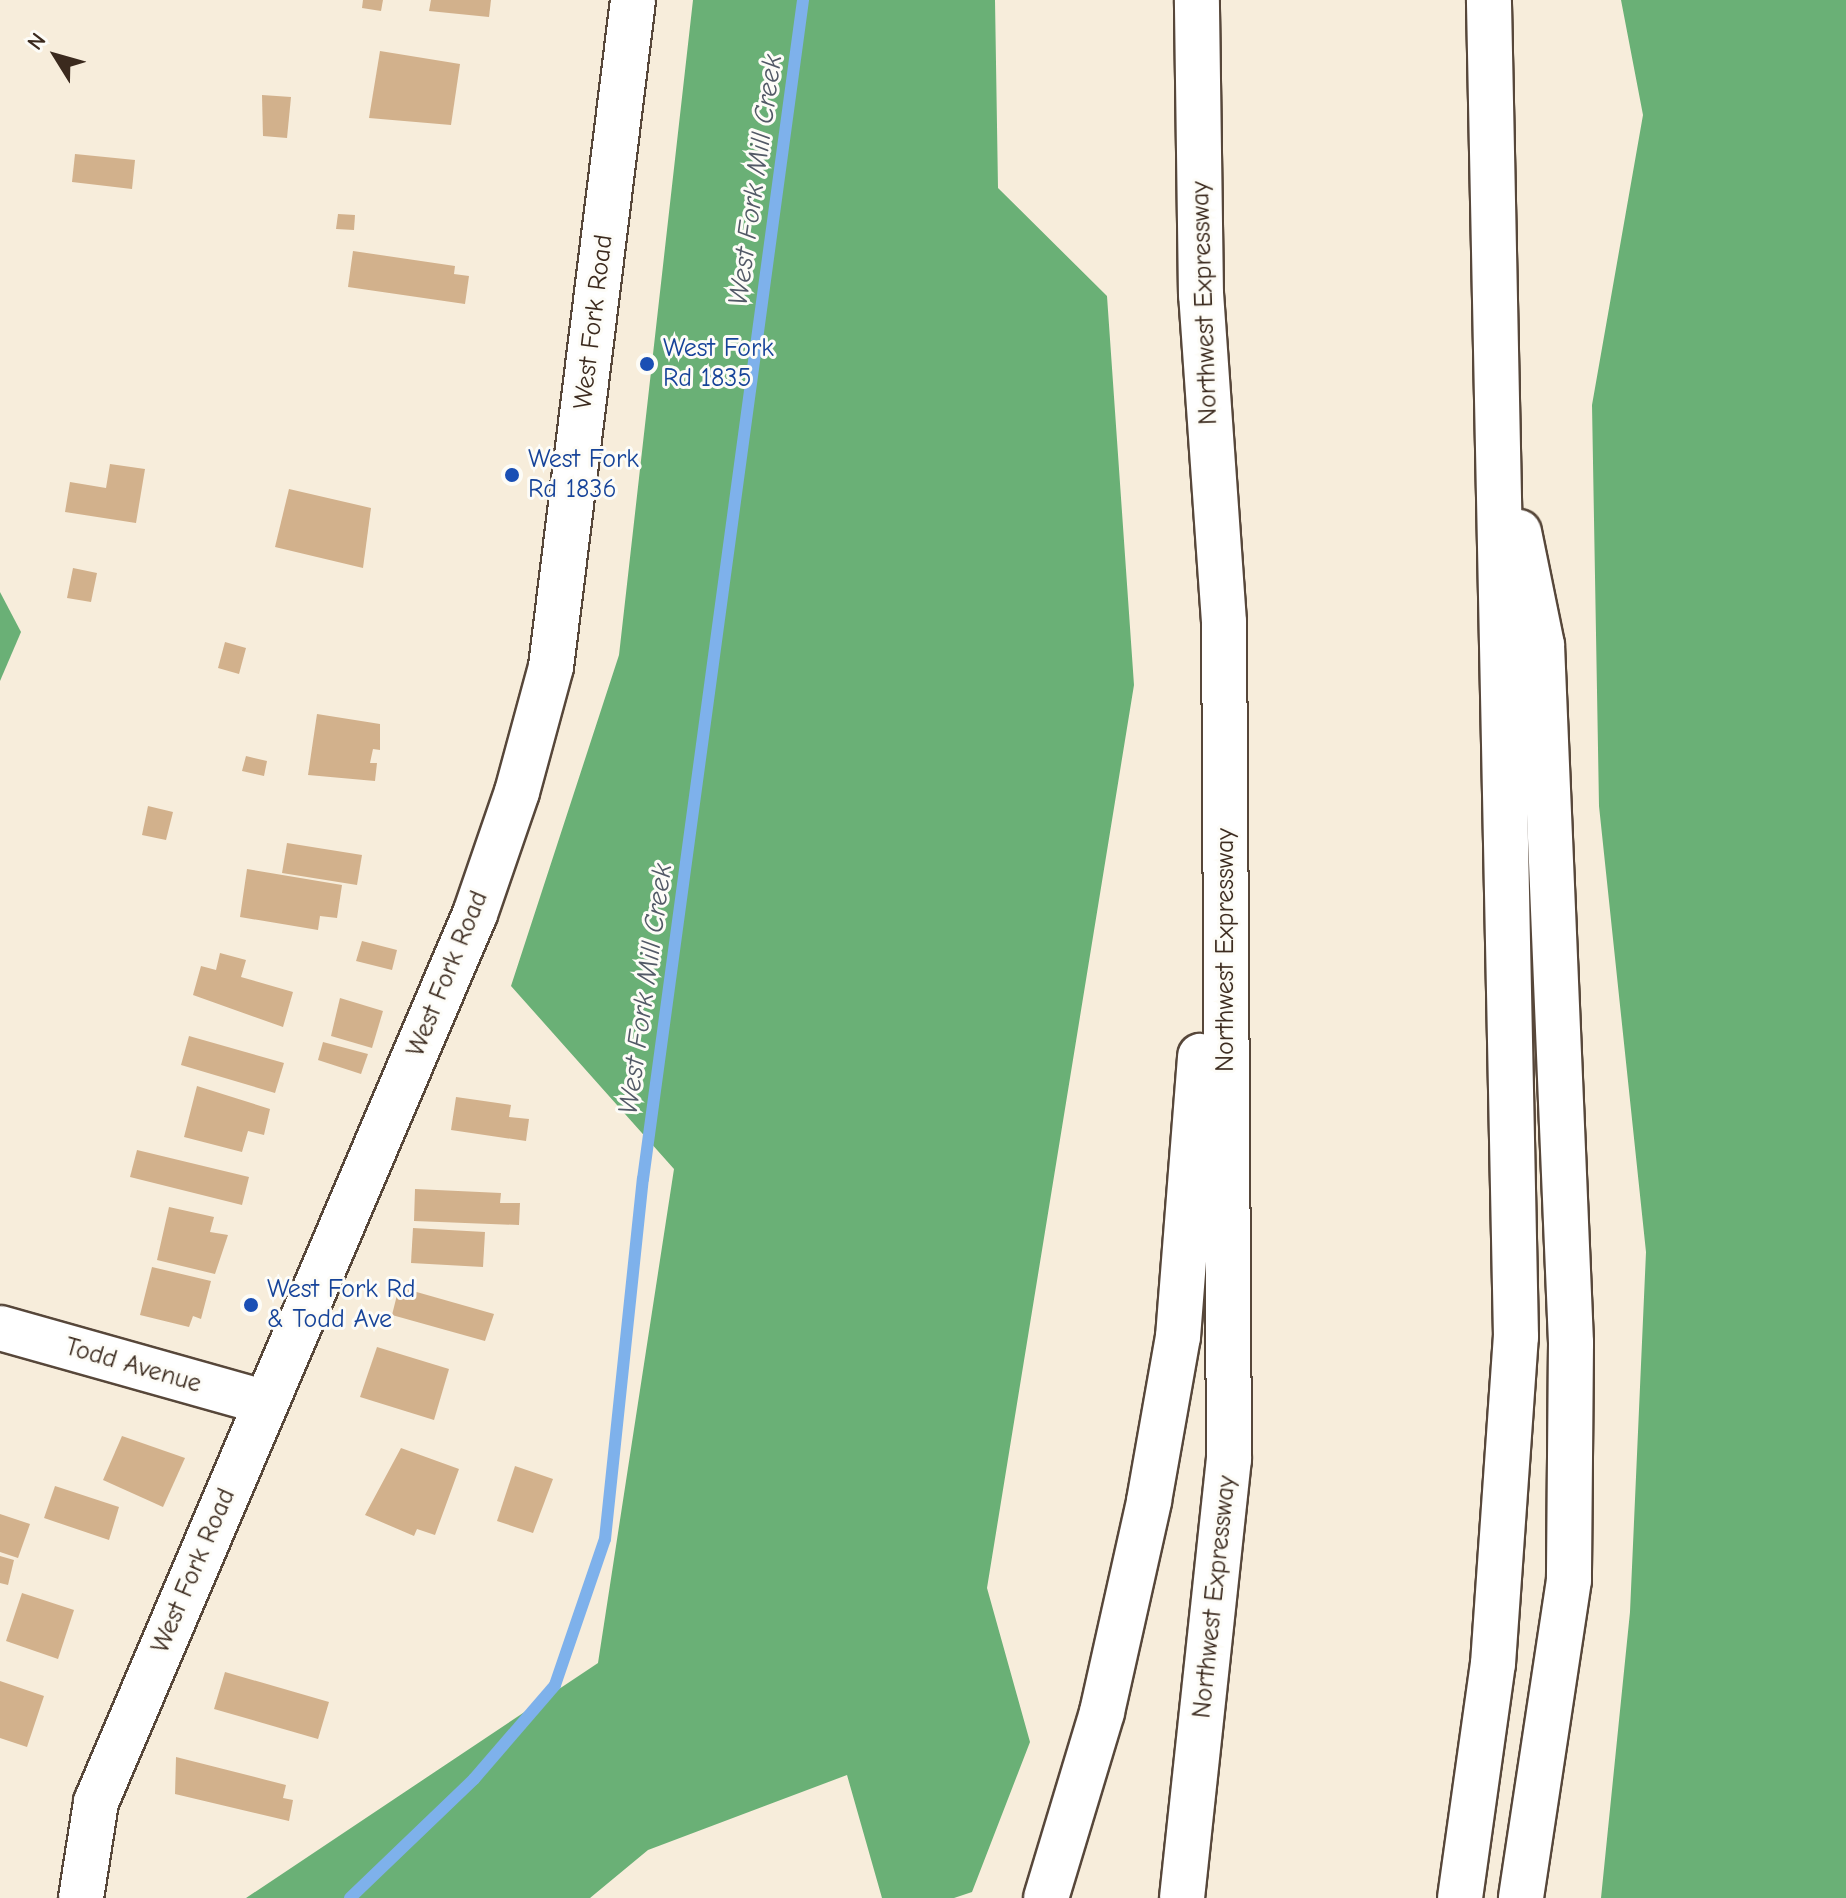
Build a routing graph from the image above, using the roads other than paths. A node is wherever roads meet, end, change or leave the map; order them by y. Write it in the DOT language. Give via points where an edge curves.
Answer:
graph roads {
  1 [pos="633,0"];
  2 [pos="1197,0"];
  3 [pos="1489,0"];
  4 [pos="1497,424"];
  5 [pos="1224,622"];
  6 [pos="0,1328"];
  7 [pos="266,1403"];
  8 [pos="81,1898"];
  9 [pos="1046,1898"];
  10 [pos="1182,1898"];
  11 [pos="1460,1898"];
  12 [pos="1521,1898"];
  1 -- 7 [label="main road, West Fork Road" via="551,667 475,914"];
  2 -- 5 [label="main road, Northwest Expressway" via="1201,295"];
  3 -- 4 [label="main road"];
  4 -- 11 [label="main road" via="1516,1337 1493,1664"];
  4 -- 12 [label="main road" via="1542,645 1570,1199 1569,1580"];
  5 -- 9 [label="main road" via="1178,1337 1102,1712"];
  5 -- 10 [label="main road, Northwest Expressway" via="1229,1460"];
  6 -- 7 [label="main road, Todd Avenue"];
  7 -- 8 [label="main road, West Fork Road" via="96,1802"];
}
